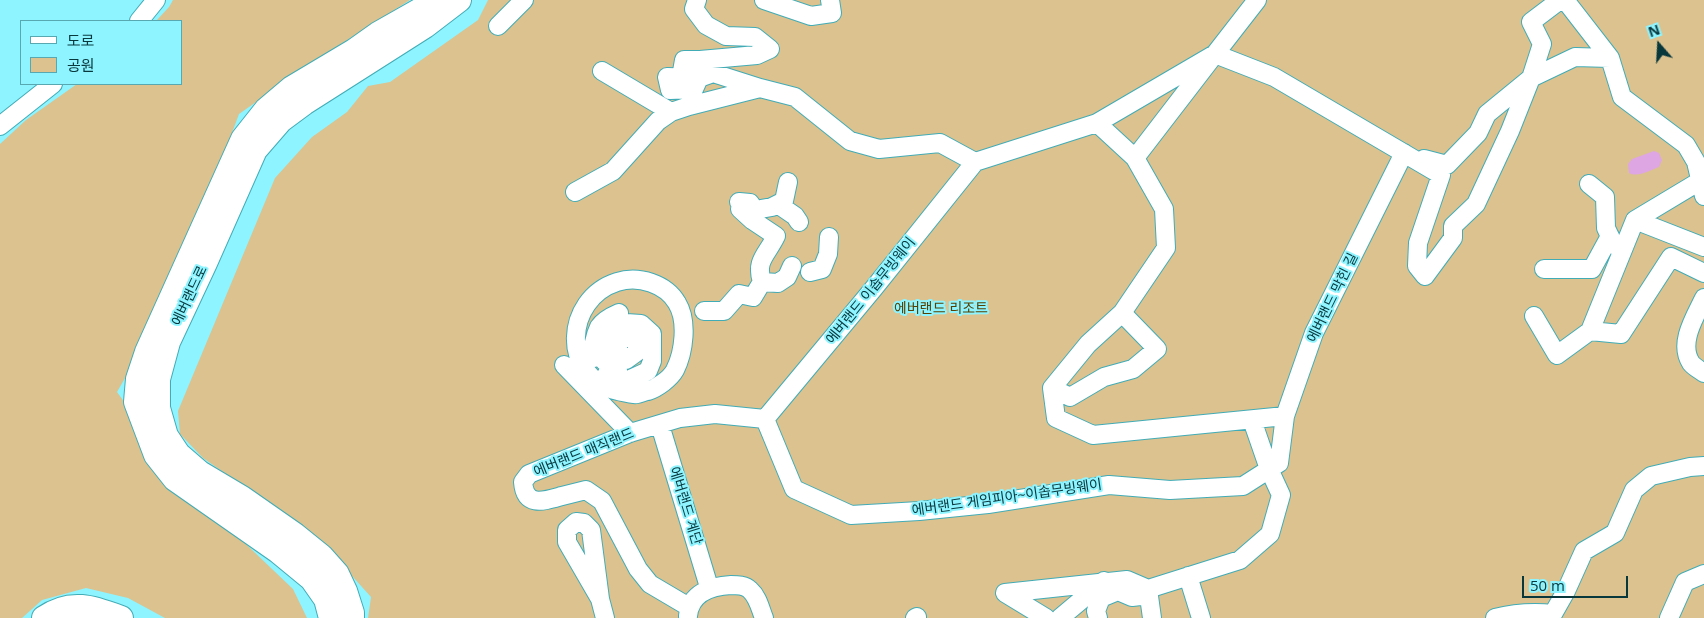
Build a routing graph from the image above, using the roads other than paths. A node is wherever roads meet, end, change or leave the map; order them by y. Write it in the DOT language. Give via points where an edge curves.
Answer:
graph roads {
  1 [pos="156,0"];
  2 [pos="434,0"];
  3 [pos="459,0"];
  4 [pos="524,0"];
  5 [pos="698,0"];
  6 [pos="764,0"];
  7 [pos="830,0"];
  8 [pos="1257,0"];
  9 [pos="1560,0"];
  10 [pos="1565,0"];
  11 [pos="140,20"];
  12 [pos="498,26"];
  13 [pos="1215,54"];
  14 [pos="1610,58"];
  15 [pos="700,60"];
  16 [pos="602,71"];
  17 [pos="699,78"];
  18 [pos="1531,78"];
  19 [pos="52,85"];
  20 [pos="760,88"];
  21 [pos="671,112"];
  22 [pos="1096,123"];
  23 [pos="0,126"];
  24 [pos="1404,154"];
  25 [pos="1135,158"];
  26 [pos="975,162"];
  27 [pos="788,182"];
  28 [pos="1590,184"];
  29 [pos="1702,189"];
  30 [pos="576,192"];
  31 [pos="779,205"];
  32 [pos="1635,220"];
  33 [pos="799,222"];
  34 [pos="1610,236"];
  35 [pos="829,237"];
  36 [pos="1704,247"];
  37 [pos="1620,257"];
  38 [pos="792,266"];
  39 [pos="1544,268"];
  40 [pos="810,272"];
  41 [pos="1704,273"];
  42 [pos="762,282"];
  43 [pos="1704,298"];
  44 [pos="704,311"];
  45 [pos="619,313"];
  46 [pos="1122,313"];
  47 [pos="1534,316"];
  48 [pos="1590,331"];
  49 [pos="594,348"];
  50 [pos="564,365"];
  51 [pos="1703,371"];
  52 [pos="601,373"];
  53 [pos="1052,388"];
  54 [pos="612,389"];
  55 [pos="1286,416"];
  56 [pos="765,419"];
  57 [pos="1252,420"];
  58 [pos="660,425"];
  59 [pos="630,434"];
  60 [pos="1704,466"];
  61 [pos="1269,469"];
  62 [pos="1704,574"];
  63 [pos="1188,576"];
  64 [pos="1104,581"];
  65 [pos="709,588"];
  66 [pos="600,600"];
  67 [pos="1146,606"];
  68 [pos="689,612"];
  69 [pos="1554,616"];
  70 [pos="44,618"];
  71 [pos="122,618"];
  72 [pos="331,618"];
  73 [pos="352,618"];
  74 [pos="605,618"];
  75 [pos="764,618"];
  76 [pos="1046,618"];
  77 [pos="1060,618"];
  78 [pos="1098,618"];
  79 [pos="1202,618"];
  80 [pos="1495,618"];
  81 [pos="1669,618"];
  1 -- 11 [label="street"];
  2 -- 72 [label="street, 에버랜드로" via="292,88 266,110 242,139 146,352 138,378 136,402 147,434 156,455 175,479 278,551 312,579 326,599"];
  3 -- 73 [label="street, 에버랜드로" via="425,26 304,102 281,120 255,150 168,342 158,379 158,408 166,436 178,454 200,473 242,498 320,556 337,574"];
  4 -- 12 [label="street"];
  5 -- 15 [label="street" via="694,9 706,25 726,36 755,36 770,49 757,55"];
  6 -- 7 [label="street" via="811,16 832,13"];
  8 -- 13 [label="street"];
  9 -- 18 [label="street" via="1531,22 1542,44"];
  10 -- 14 [label="street"];
  13 -- 22 [label="street"];
  13 -- 24 [label="street" via="1274,77"];
  13 -- 25 [label="street"];
  14 -- 18 [label="street" via="1575,57"];
  14 -- 29 [label="street" via="1622,97 1686,146 1696,162"];
  15 -- 17 [label="street"];
  15 -- 17 [label="street" via="684,60 681,78 667,77 670,90 694,89"];
  16 -- 21 [label="street"];
  17 -- 20 [label="street" via="713,73"];
  18 -- 24 [label="street" via="1487,114 1478,133 1447,165"];
  18 -- 24 [label="street" via="1476,204 1453,226 1452,238 1425,276 1417,266 1418,243 1441,176"];
  19 -- 23 [label="street"];
  20 -- 21 [label="street"];
  20 -- 26 [label="street" via="796,97 850,141 879,149 940,143"];
  21 -- 30 [label="street" via="658,121 613,171"];
  22 -- 25 [label="street"];
  22 -- 26 [label="street"];
  24 -- 55 [label="street, 에버랜드 막힌 길" via="1314,333"];
  25 -- 46 [label="street" via="1164,209 1166,248"];
  26 -- 56 [label="street, 에버랜드 이솝무빙웨이"];
  27 -- 31 [label="street" via="784,201"];
  28 -- 34 [label="street" via="1605,197 1606,228"];
  29 -- 32 [label="street"];
  31 -- 33 [label="street"];
  31 -- 42 [label="street" via="746,210 776,236 760,261"];
  32 -- 36 [label="street"];
  32 -- 37 [label="street"];
  34 -- 37 [label="street"];
  34 -- 39 [label="street" via="1592,269"];
  35 -- 40 [label="street" via="828,254 822,268"];
  37 -- 48 [label="street"];
  38 -- 42 [label="street" via="787,277 778,283"];
  41 -- 48 [label="street" via="1671,257 1621,334"];
  42 -- 44 [label="street" via="753,297 739,294 724,311"];
  43 -- 51 [label="street" via="1691,324 1686,348 1692,364"];
  45 -- 49 [label="street" via="600,327"];
  46 -- 53 [label="street" via="1088,344"];
  46 -- 53 [label="street" via="1157,349 1133,369 1104,377 1070,397"];
  47 -- 48 [label="street" via="1557,355"];
  49 -- 52 [label="street" via="592,353"];
  49 -- 52 [label="street" via="609,366 620,372 640,366 642,338 630,335 637,340 637,352 626,360 612,356 611,334 626,323 641,324 652,334 652,360 648,371 624,382"];
  50 -- 59 [label="street"];
  52 -- 54 [label="street"];
  53 -- 57 [label="street" via="1056,418 1093,435"];
  54 -- 54 [label="street" via="596,381 582,366 575,332 580,316 588,302 601,290 617,282 635,278 650,282 665,290 678,304 683,321 681,354 674,372 652,390 636,394"];
  55 -- 57 [label="street"];
  55 -- 61 [label="street, 에버랜드 게임피아~이솝무빙웨이" via="1278,463"];
  56 -- 58 [label="street, 에버랜드 매직랜드" via="715,414 680,418"];
  56 -- 61 [label="street, 에버랜드 게임피아~이솝무빙웨이" via="794,489 852,515 988,504 1109,485 1170,490 1243,486"];
  57 -- 61 [label="street"];
  58 -- 59 [label="street, 에버랜드 매직랜드"];
  58 -- 65 [label="street, 에버랜드 계단"];
  59 -- 68 [label="street, 에버랜드 매직랜드" via="529,474 522,482 524,492 531,500 544,502 586,490 602,501 638,569 650,584"];
  60 -- 69 [label="street" via="1651,476 1634,490 1615,533 1584,551"];
  61 -- 63 [label="street" via="1282,495 1270,534 1240,560"];
  62 -- 81 [label="street" via="1685,582"];
  63 -- 67 [label="street"];
  63 -- 79 [label="street"];
  64 -- 67 [label="street" via="1127,580"];
  64 -- 76 [label="street" via="1004,593"];
  64 -- 77 [label="street"];
  65 -- 68 [label="street, 에버랜드 매직랜드" via="698,596"];
  65 -- 75 [label="street" via="738,585 749,588"];
  66 -- 74 [label="street"];
  67 -- 78 [label="street" via="1118,590 1101,598 1096,611"];
  69 -- 80 [label="street" via="1535,612"];
  70 -- 71 [label="street" via="64,608 92,607"];
}
